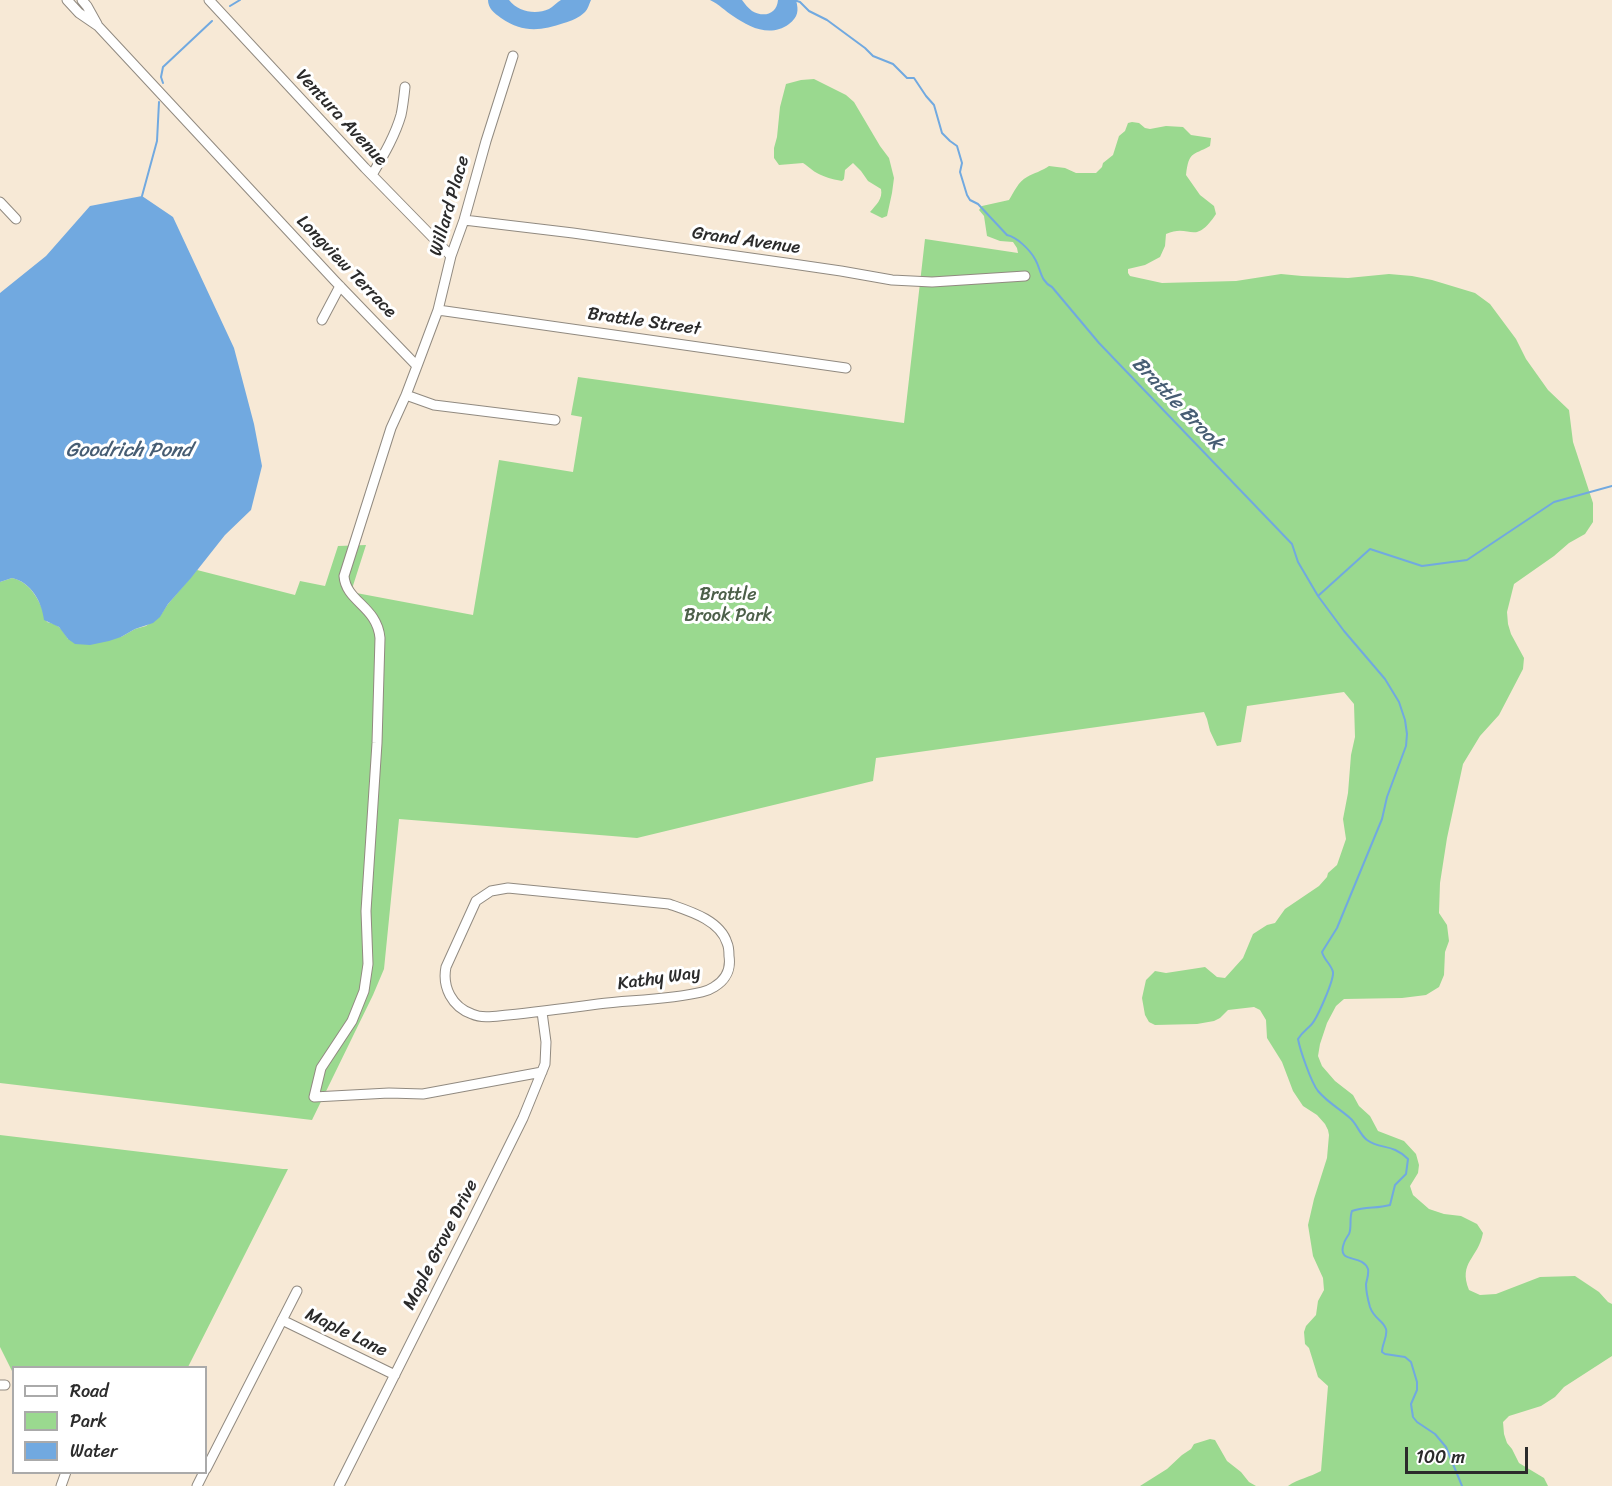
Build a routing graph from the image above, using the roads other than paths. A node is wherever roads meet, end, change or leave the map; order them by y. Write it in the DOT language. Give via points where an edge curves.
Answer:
graph roads {
  1 [pos="67,0"];
  2 [pos="82,0"];
  3 [pos="209,0"];
  4 [pos="98,26"];
  5 [pos="513,56"];
  6 [pos="405,87"];
  7 [pos="372,175"];
  8 [pos="0,202"];
  9 [pos="16,219"];
  10 [pos="464,220"];
  11 [pos="452,256"];
  12 [pos="1025,276"];
  13 [pos="340,286"];
  14 [pos="438,310"];
  15 [pos="322,320"];
  16 [pos="417,366"];
  17 [pos="846,368"];
  18 [pos="406,395"];
  19 [pos="555,420"];
  20 [pos="543,1012"];
  21 [pos="542,1072"];
  22 [pos="297,1291"];
  23 [pos="282,1320"];
  24 [pos="395,1375"];
  25 [pos="207,1467"];
  26 [pos="339,1486"];
  1 -- 4 [label="street, Longview Terrace"];
  2 -- 4 [label="street, Longview Terrace"];
  3 -- 7 [label="street, Ventura Avenue"];
  4 -- 13 [label="street, Longview Terrace"];
  5 -- 10 [label="street, Willard Place"];
  6 -- 7 [label="street" via="396,129"];
  7 -- 11 [label="street, Ventura Avenue"];
  8 -- 9 [label="street"];
  10 -- 11 [label="street, Willard Place"];
  10 -- 12 [label="street, Grand Avenue" via="892,280 932,282"];
  11 -- 14 [label="street, Willard Place"];
  13 -- 15 [label="street"];
  13 -- 16 [label="street, Longview Terrace"];
  14 -- 16 [label="street, Willard Place"];
  14 -- 17 [label="street, Brattle Street"];
  16 -- 18 [label="street"];
  18 -- 19 [label="street" via="434,405"];
  18 -- 21 [label="street" via="391,428 344,579 351,595 374,618 381,638 366,911 368,964 364,992 352,1021 321,1068 314,1097 423,1094"];
  20 -- 20 [label="street, Kathy Way" via="472,1015 447,992 446,967 476,901 491,891 508,888 669,904 715,925 728,943 728,973 704,992"];
  20 -- 21 [label="street, Maple Grove Drive" via="546,1042"];
  21 -- 24 [label="street, Maple Grove Drive" via="513,1139"];
  22 -- 23 [label="street"];
  23 -- 24 [label="street, Maple Lane"];
  23 -- 25 [label="street"];
  24 -- 26 [label="street, Maple Grove Drive"];
}
